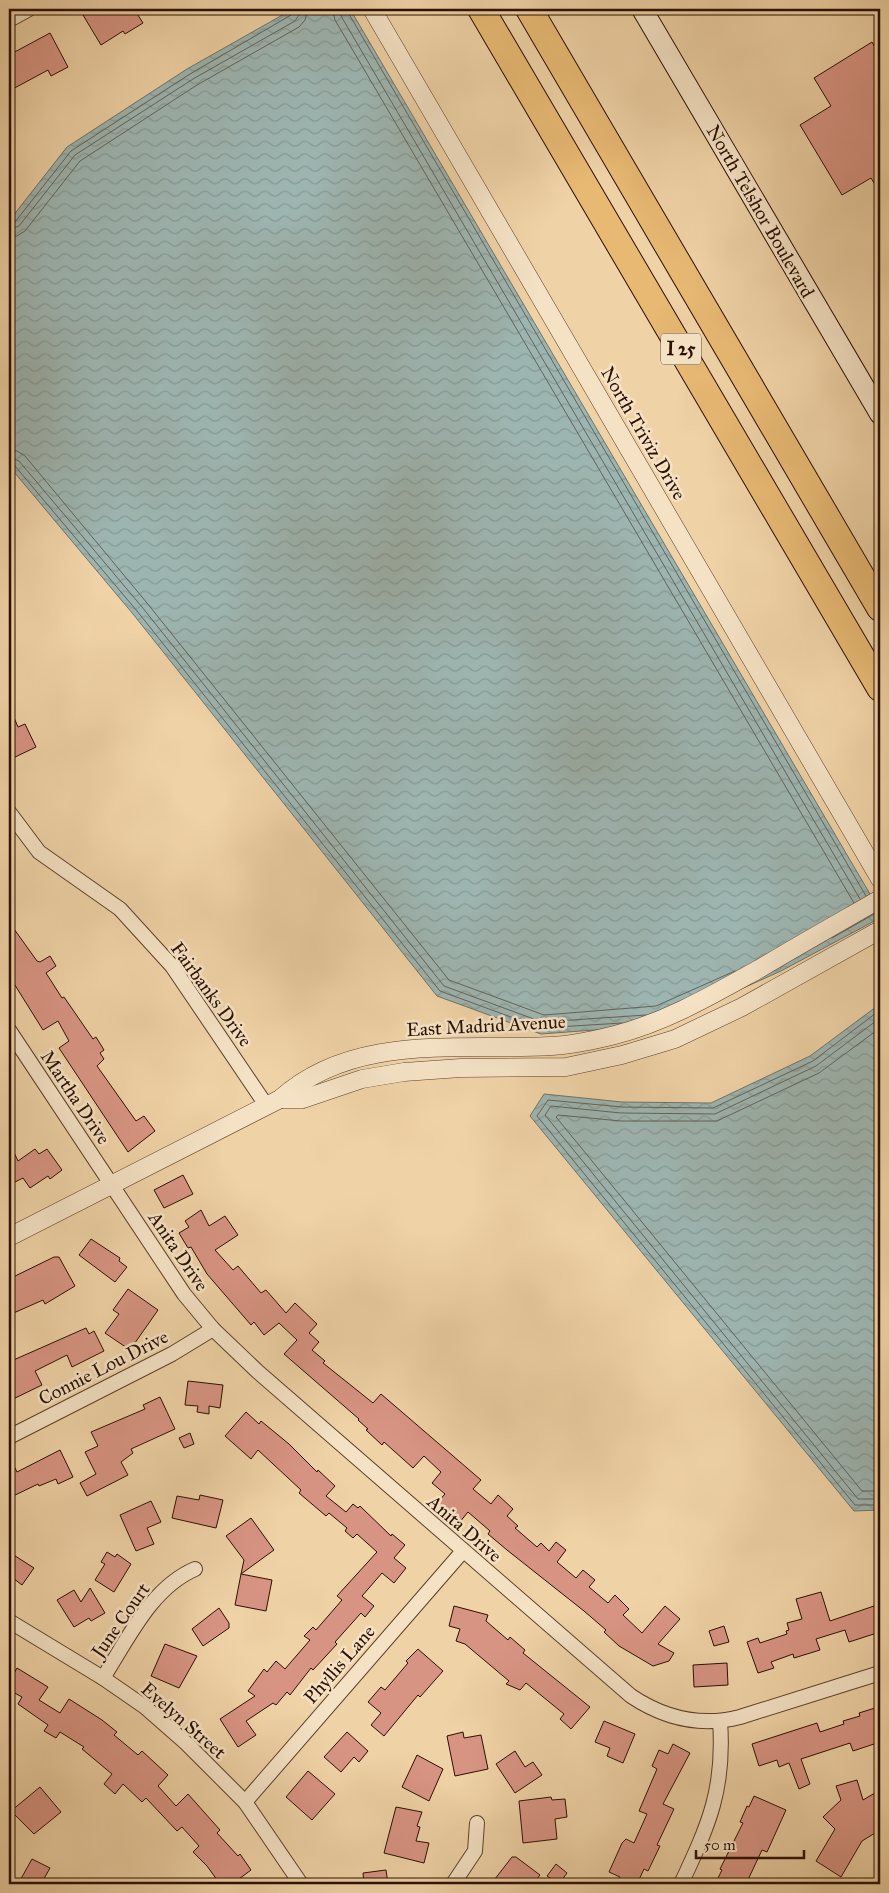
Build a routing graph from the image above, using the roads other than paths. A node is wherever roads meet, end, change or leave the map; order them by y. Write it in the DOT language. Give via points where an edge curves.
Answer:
graph roads {
  1 [pos="29,9"];
  2 [pos="372,9"];
  3 [pos="481,9"];
  4 [pos="530,9"];
  5 [pos="642,9"];
  6 [pos="9,20"];
  7 [pos="880,414"];
  8 [pos="880,608"];
  9 [pos="880,688"];
  10 [pos="9,812"];
  11 [pos="880,878"];
  12 [pos="880,899"];
  13 [pos="880,930"];
  14 [pos="10,1034"];
  15 [pos="273,1102"];
  16 [pos="112,1185"];
  17 [pos="9,1238"];
  18 [pos="213,1329"];
  19 [pos="9,1437"];
  20 [pos="462,1551"];
  21 [pos="195,1569"];
  22 [pos="9,1621"];
  23 [pos="880,1673"];
  24 [pos="103,1678"];
  25 [pos="720,1721"];
  26 [pos="245,1802"];
  27 [pos="477,1822"];
  28 [pos="301,1884"];
  29 [pos="453,1884"];
  30 [pos="681,1884"];
  1 -- 6 [label="street"];
  2 -- 11 [label="street, North Triviz Drive"];
  3 -- 9 [label="highway, I 25"];
  4 -- 8 [label="highway, I 25"];
  5 -- 7 [label="main road, North Telshor Boulevard"];
  10 -- 15 [label="street, Fairbanks Drive" via="39,852 120,909 172,966"];
  12 -- 15 [label="street, East Madrid Avenue" via="669,1018 615,1035 553,1046 404,1049 348,1062 298,1083"];
  13 -- 15 [label="street, East Madrid Avenue" via="692,1031 622,1055 566,1067 404,1072 362,1079 303,1098"];
  14 -- 16 [label="street, Martha Drive"];
  15 -- 16 [label="street, East Madrid Avenue"];
  16 -- 17 [label="street, East Madrid Avenue"];
  16 -- 18 [label="street, Anita Drive" via="184,1294"];
  18 -- 19 [label="street, Connie Lou Drive" via="172,1354"];
  18 -- 20 [label="street, Anita Drive" via="245,1361"];
  20 -- 25 [label="street, Anita Drive" via="640,1702 671,1717"];
  20 -- 26 [label="street, Phyllis Lane"];
  21 -- 24 [label="street, June Court" via="178,1577 156,1596"];
  22 -- 24 [label="street, Evelyn Street"];
  23 -- 25 [label="street, Anita Drive"];
  24 -- 26 [label="street, Evelyn Street" via="172,1730"];
  25 -- 30 [label="street" via="720,1783 708,1824"];
  26 -- 28 [label="street, Evelyn Street"];
  27 -- 29 [label="street" via="474,1850"];
}
